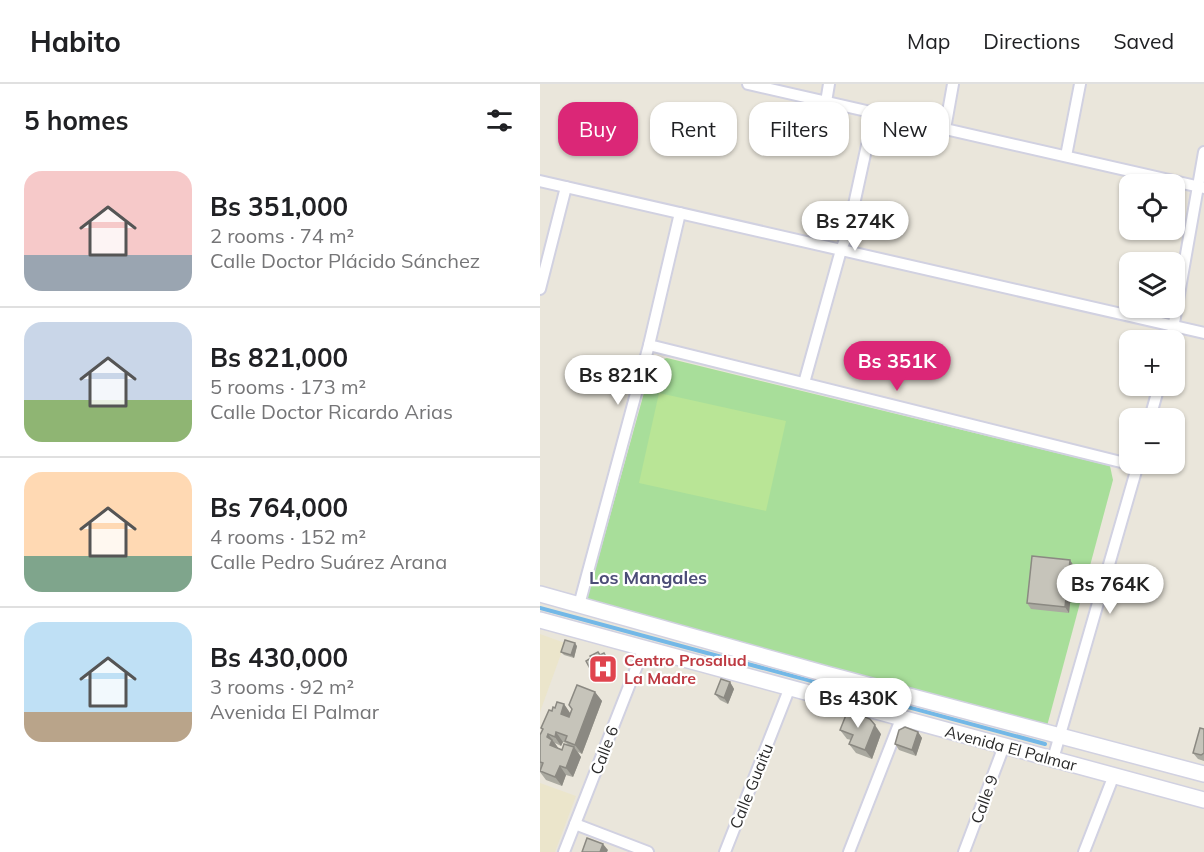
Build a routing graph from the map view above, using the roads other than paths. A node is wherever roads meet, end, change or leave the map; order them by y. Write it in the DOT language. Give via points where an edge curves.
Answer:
graph roads {
  1 [pos="748,84"];
  2 [pos="829,84"];
  3 [pos="953,84"];
  4 [pos="1080,84"];
  5 [pos="826,102"];
  6 [pos="949,106"];
  7 [pos="949,130"];
  8 [pos="1204,152"];
  9 [pos="864,156"];
  10 [pos="1066,156"];
  11 [pos="540,181"];
  12 [pos="566,187"];
  13 [pos="1201,187"];
  14 [pos="680,213"];
  15 [pos="841,250"];
  16 [pos="540,289"];
  17 [pos="1175,326"];
  18 [pos="1174,330"];
  19 [pos="1204,333"];
  20 [pos="649,345"];
  21 [pos="804,383"];
  22 [pos="1119,460"];
  23 [pos="1135,474"];
  24 [pos="540,595"];
  25 [pos="579,605"];
  26 [pos="540,620"];
  27 [pos="644,648"];
  28 [pos="822,685"];
  29 [pos="790,687"];
  30 [pos="901,719"];
  31 [pos="1061,735"];
  32 [pos="1004,746"];
  33 [pos="1053,759"];
  34 [pos="1204,774"];
  35 [pos="1114,775"];
  36 [pos="1204,800"];
  37 [pos="575,824"];
  38 [pos="564,852"];
  39 [pos="648,852"];
  40 [pos="725,852"];
  41 [pos="849,852"];
  42 [pos="964,852"];
  43 [pos="1084,852"];
  1 -- 5 [label="street"];
  2 -- 5 [label="street"];
  3 -- 6 [label="street"];
  4 -- 10 [label="street"];
  7 -- 10 [label="street"];
  8 -- 13 [label="street"];
  9 -- 15 [label="street"];
  10 -- 13 [label="street"];
  11 -- 12 [label="street"];
  12 -- 14 [label="street"];
  12 -- 16 [label="street"];
  13 -- 17 [label="street"];
  14 -- 15 [label="street"];
  14 -- 20 [label="street"];
  15 -- 17 [label="street"];
  15 -- 21 [label="street"];
  17 -- 18 [label="street"];
  17 -- 19 [label="street"];
  20 -- 21 [label="street"];
  20 -- 25 [label="street"];
  21 -- 22 [label="street"];
  23 -- 31 [label="street"];
  24 -- 25 [label="street, Avenida El Palmar"];
  25 -- 28 [label="street, Avenida El Palmar"];
  26 -- 27 [label="street, Avenida El Palmar"];
  27 -- 29 [label="street, Avenida El Palmar"];
  27 -- 37 [label="street, Calle 6"];
  28 -- 29 [label="street, Avenida El Palmar"];
  28 -- 30 [label="street, Avenida El Palmar"];
  28 -- 31 [label="street, Avenida El Palmar"];
  29 -- 40 [label="street, Calle Guaitu"];
  30 -- 32 [label="street, Avenida El Palmar"];
  30 -- 41 [label="street"];
  31 -- 33 [label="street"];
  31 -- 34 [label="street, Avenida El Palmar"];
  32 -- 33 [label="street, Avenida El Palmar"];
  32 -- 42 [label="street, Calle 9"];
  33 -- 35 [label="street, Avenida El Palmar"];
  35 -- 36 [label="street, Avenida El Palmar"];
  35 -- 43 [label="street"];
  37 -- 38 [label="street, Calle 6"];
  37 -- 39 [label="street"];
}
